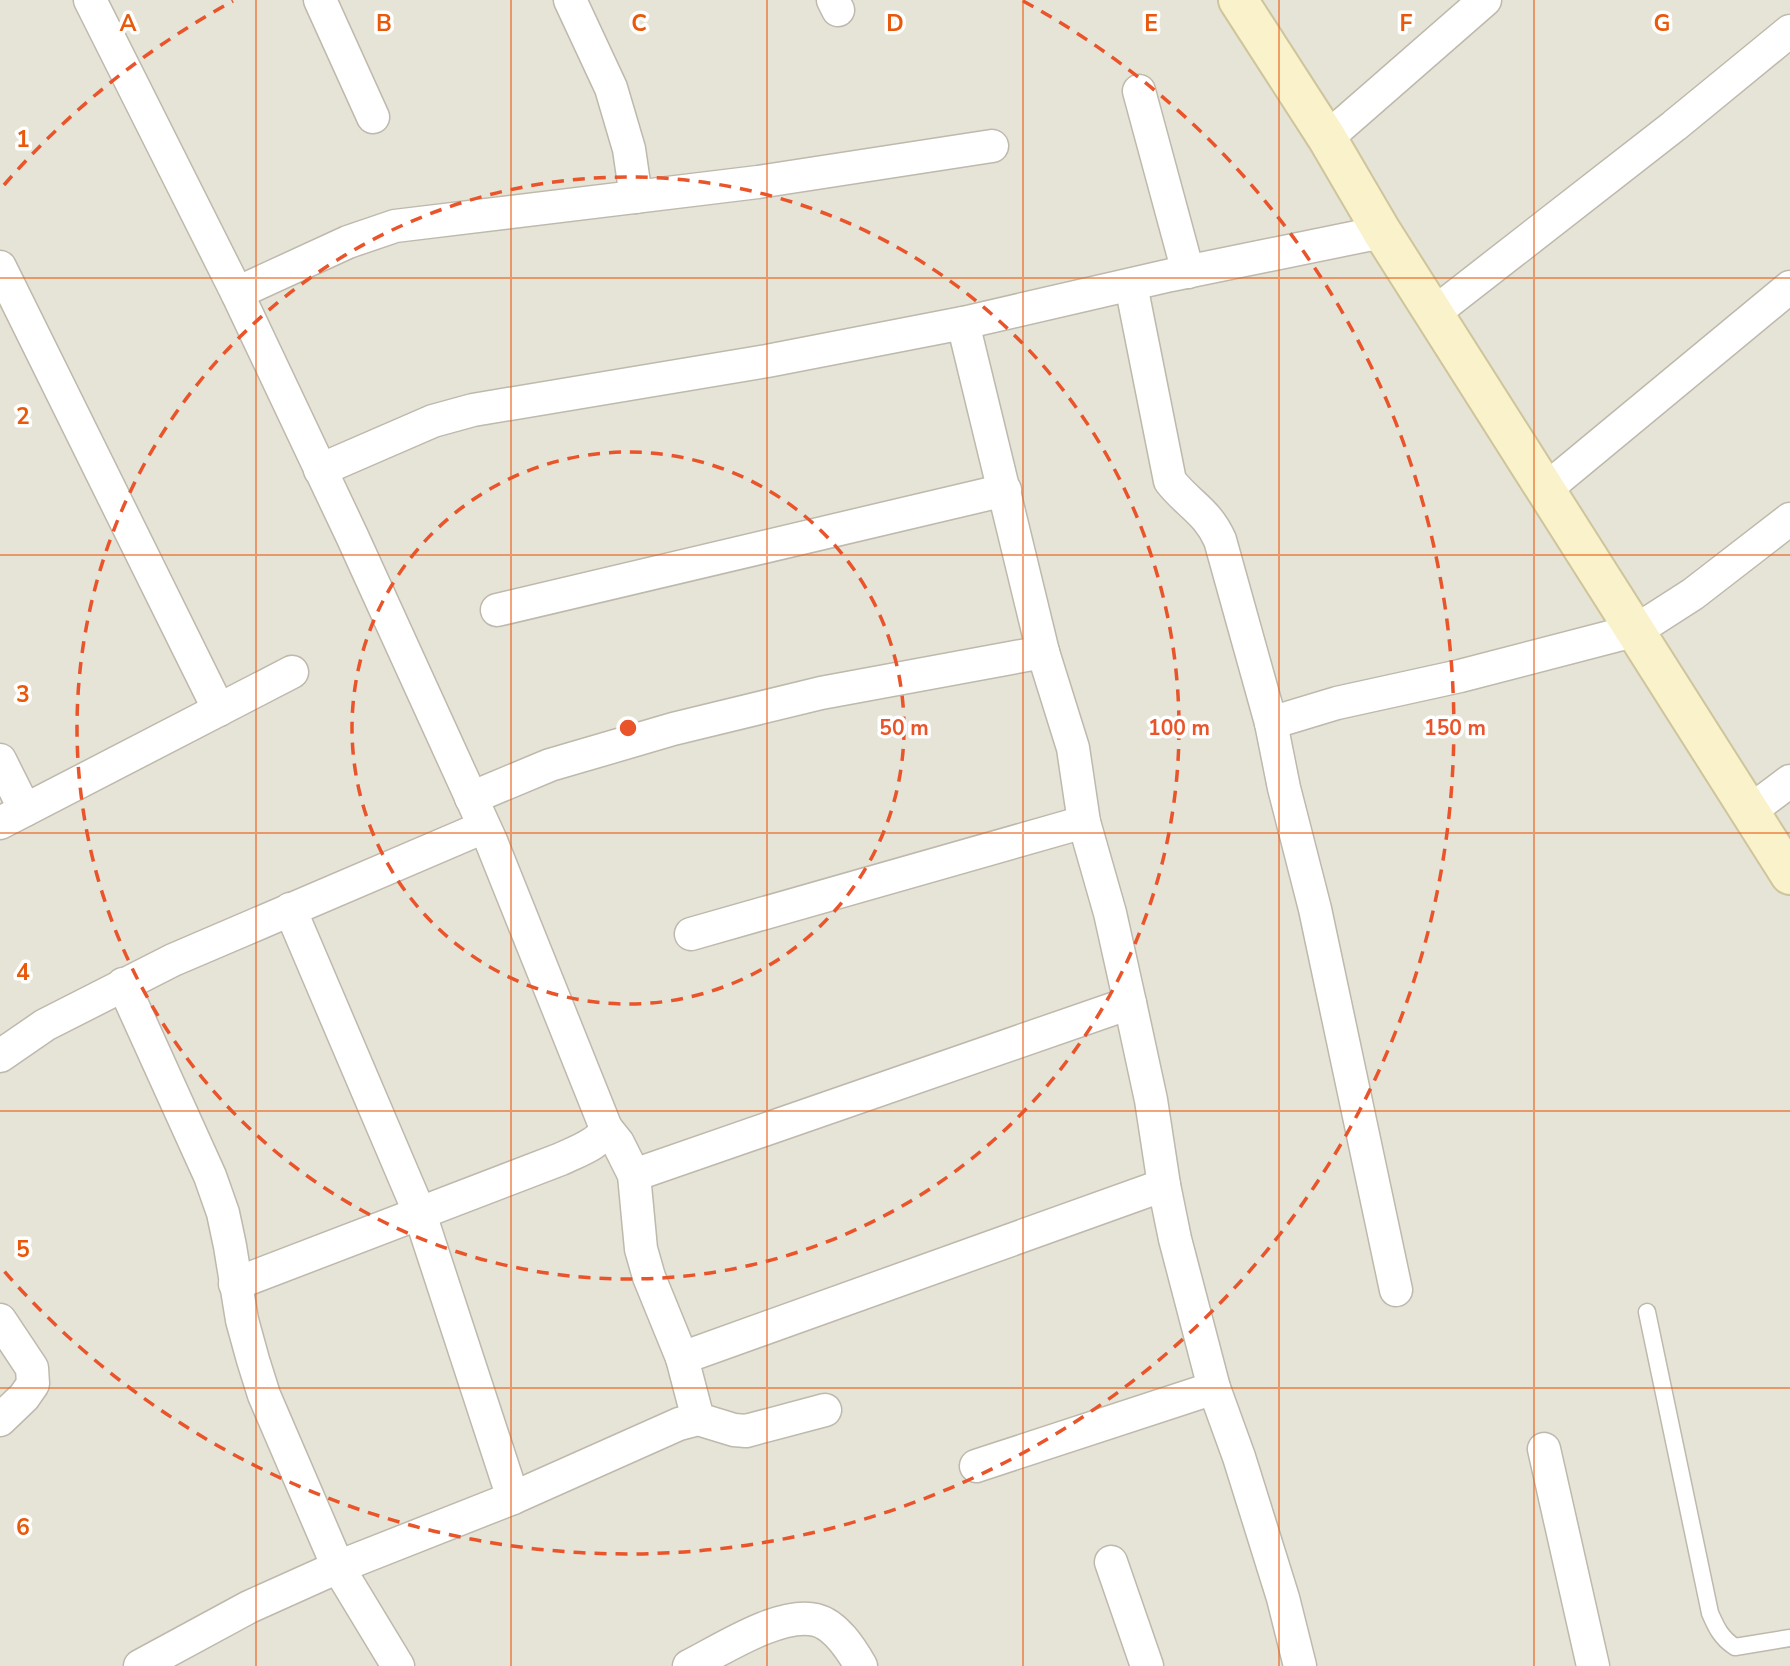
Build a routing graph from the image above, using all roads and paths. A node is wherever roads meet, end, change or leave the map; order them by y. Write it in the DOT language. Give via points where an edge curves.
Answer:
graph roads {
  1 [pos="90,0"];
  2 [pos="320,0"];
  3 [pos="570,0"];
  4 [pos="1238,0"];
  5 [pos="1485,0"];
  6 [pos="1790,32"];
  7 [pos="1139,91"];
  8 [pos="373,117"];
  9 [pos="1327,138"];
  10 [pos="992,146"];
  11 [pos="636,197"];
  12 [pos="1382,232"];
  13 [pos="0,267"];
  14 [pos="1188,272"];
  15 [pos="1131,285"];
  16 [pos="1790,287"];
  17 [pos="237,293"];
  18 [pos="1434,313"];
  19 [pos="963,323"];
  20 [pos="320,470"];
  21 [pos="1546,489"];
  22 [pos="1005,490"];
  23 [pos="1790,519"];
  24 [pos="497,610"];
  25 [pos="1637,631"];
  26 [pos="1043,652"];
  27 [pos="292,672"];
  28 [pos="219,710"];
  29 [pos="1271,723"];
  30 [pos="0,760"];
  31 [pos="1790,781"];
  32 [pos="471,798"];
  33 [pos="1749,811"];
  34 [pos="13,816"];
  35 [pos="1084,822"];
  36 [pos="484,827"];
  37 [pos="1790,875"];
  38 [pos="290,909"];
  39 [pos="691,933"];
  40 [pos="123,984"];
  41 [pos="1130,1003"];
  42 [pos="0,1056"];
  43 [pos="606,1128"];
  44 [pos="634,1175"];
  45 [pos="1164,1185"];
  46 [pos="420,1214"];
  47 [pos="235,1284"];
  48 [pos="1396,1290"];
  49 [pos="1647,1312"];
  50 [pos="0,1320"];
  51 [pos="681,1358"];
  52 [pos="1214,1388"];
  53 [pos="825,1410"];
  54 [pos="698,1419"];
  55 [pos="0,1420"];
  56 [pos="1544,1449"];
  57 [pos="976,1466"];
  58 [pos="513,1498"];
  59 [pos="1111,1562"];
  60 [pos="338,1567"];
  61 [pos="1790,1638"];
  62 [pos="140,1666"];
  63 [pos="398,1666"];
  64 [pos="689,1666"];
  65 [pos="861,1666"];
  66 [pos="1147,1666"];
  67 [pos="1300,1666"];
  68 [pos="1593,1666"];
  1 -- 17 [label="street"];
  2 -- 8 [label="street"];
  3 -- 11 [label="street" via="611,89 629,149"];
  4 -- 9 [label="street"];
  5 -- 9 [label="street"];
  6 -- 18 [label="street"];
  7 -- 14 [label="street"];
  9 -- 12 [label="street"];
  10 -- 11 [label="street"];
  11 -- 17 [label="street" via="395,226 348,242"];
  12 -- 14 [label="street"];
  12 -- 18 [label="street"];
  13 -- 28 [label="street"];
  14 -- 15 [label="street"];
  15 -- 19 [label="street"];
  15 -- 29 [label="street" via="1170,481 1204,513 1220,540"];
  16 -- 21 [label="street"];
  17 -- 20 [label="street"];
  18 -- 21 [label="street"];
  19 -- 20 [label="street" via="473,410 433,421"];
  19 -- 22 [label="street"];
  20 -- 32 [label="street"];
  21 -- 25 [label="street"];
  22 -- 24 [label="street"];
  22 -- 26 [label="street"];
  23 -- 25 [label="street"];
  25 -- 29 [label="street"];
  25 -- 33 [label="street"];
  26 -- 32 [label="street" via="821,693 673,729 550,765"];
  26 -- 35 [label="street" via="1073,748"];
  27 -- 28 [label="street"];
  28 -- 34 [label="street"];
  29 -- 48 [label="street"];
  30 -- 34 [label="street"];
  31 -- 33 [label="street"];
  32 -- 36 [label="street"];
  33 -- 37 [label="street"];
  35 -- 39 [label="street"];
  35 -- 41 [label="street"];
  36 -- 38 [label="street"];
  36 -- 43 [label="street"];
  38 -- 40 [label="street"];
  38 -- 46 [label="street"];
  40 -- 42 [label="street" via="45,1025"];
  40 -- 47 [label="street" via="210,1176 223,1213"];
  41 -- 44 [label="street"];
  41 -- 45 [label="street"];
  43 -- 44 [label="street"];
  43 -- 46 [label="street" via="597,1140 561,1159"];
  44 -- 51 [label="street" via="641,1249"];
  45 -- 51 [label="street"];
  45 -- 52 [label="street"];
  46 -- 47 [label="street"];
  46 -- 58 [label="street"];
  47 -- 60 [label="street" via="264,1395"];
  49 -- 61 [label="lane" via="1716,1628 1735,1647"];
  50 -- 55 [label="street" via="32,1367 33,1384"];
  51 -- 54 [label="street"];
  52 -- 57 [label="street"];
  52 -- 67 [label="street" via="1283,1598"];
  53 -- 54 [label="street" via="746,1430"];
  54 -- 58 [label="street" via="669,1427"];
  56 -- 68 [label="street"];
  58 -- 60 [label="street"];
  59 -- 66 [label="street"];
  60 -- 62 [label="street" via="249,1607"];
  60 -- 63 [label="street"];
  64 -- 65 [label="street" via="780,1622 803,1618 818,1620 842,1638"];
}
